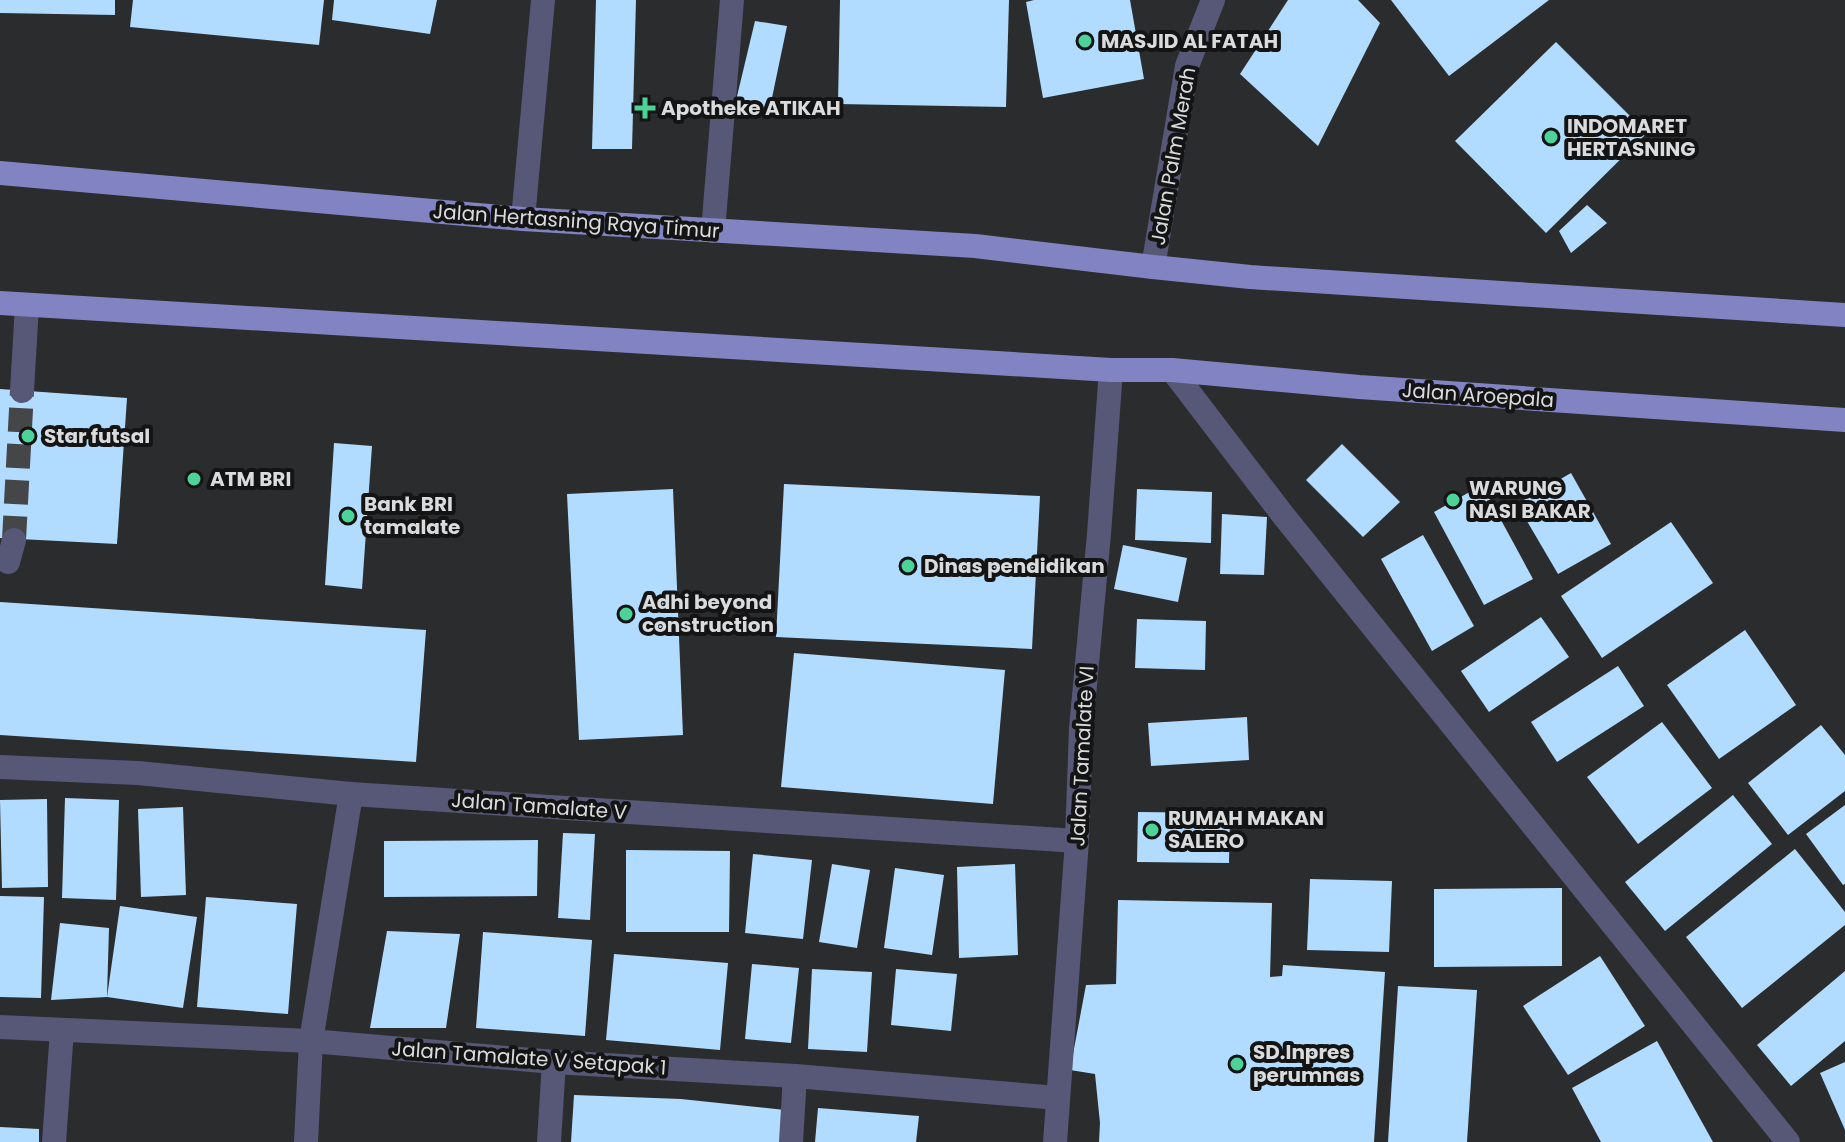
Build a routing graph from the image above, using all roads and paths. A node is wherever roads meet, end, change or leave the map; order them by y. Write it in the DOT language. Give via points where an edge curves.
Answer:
graph roads {
  1 [pos="543,0"];
  2 [pos="732,0"];
  3 [pos="1213,0"];
  4 [pos="0,173"];
  5 [pos="523,219"];
  6 [pos="713,231"];
  7 [pos="1153,267"];
  8 [pos="0,303"];
  9 [pos="27,305"];
  10 [pos="1845,315"];
  11 [pos="1111,370"];
  12 [pos="1172,370"];
  13 [pos="22,391"];
  14 [pos="1845,420"];
  15 [pos="0,767"];
  16 [pos="351,794"];
  17 [pos="1077,841"];
  18 [pos="0,1027"];
  19 [pos="62,1030"];
  20 [pos="311,1041"];
  21 [pos="554,1062"];
  22 [pos="795,1076"];
  23 [pos="1058,1098"];
  24 [pos="54,1142"];
  25 [pos="306,1142"];
  26 [pos="549,1142"];
  27 [pos="791,1142"];
  28 [pos="1055,1142"];
  29 [pos="1788,1142"];
  1 -- 5 [label="street"];
  2 -- 6 [label="street"];
  3 -- 7 [label="street, Jalan Palm Merah" via="1187,66"];
  4 -- 5 [label="main road, Jalan Hertasning Raya Timur"];
  5 -- 6 [label="main road, Jalan Hertasning Raya Timur"];
  6 -- 7 [label="main road, Jalan Hertasning Raya Timur" via="975,246"];
  7 -- 10 [label="main road"];
  8 -- 9 [label="main road"];
  9 -- 11 [label="main road"];
  9 -- 13 [label="street"];
  11 -- 12 [label="main road, Jalan Aroepala"];
  11 -- 17 [label="street, Jalan Tamalate VI" via="1081,728"];
  12 -- 14 [label="main road, Jalan Aroepala"];
  12 -- 29 [label="street"];
  15 -- 16 [label="street, Jalan Tamalate V" via="138,773"];
  16 -- 17 [label="street, Jalan Tamalate V"];
  16 -- 20 [label="street"];
  17 -- 23 [label="street, Jalan Tamalate VI"];
  18 -- 19 [label="street, Jalan Tamalate V Setapak 1"];
  19 -- 20 [label="street, Jalan Tamalate V Setapak 1"];
  19 -- 24 [label="street"];
  20 -- 21 [label="street, Jalan Tamalate V Setapak 1"];
  20 -- 25 [label="street"];
  21 -- 22 [label="street, Jalan Tamalate V Setapak 1"];
  21 -- 26 [label="street"];
  22 -- 23 [label="street, Jalan Tamalate V Setapak 1"];
  22 -- 27 [label="street"];
  23 -- 28 [label="street, Jalan Tamalate VI"];
}
